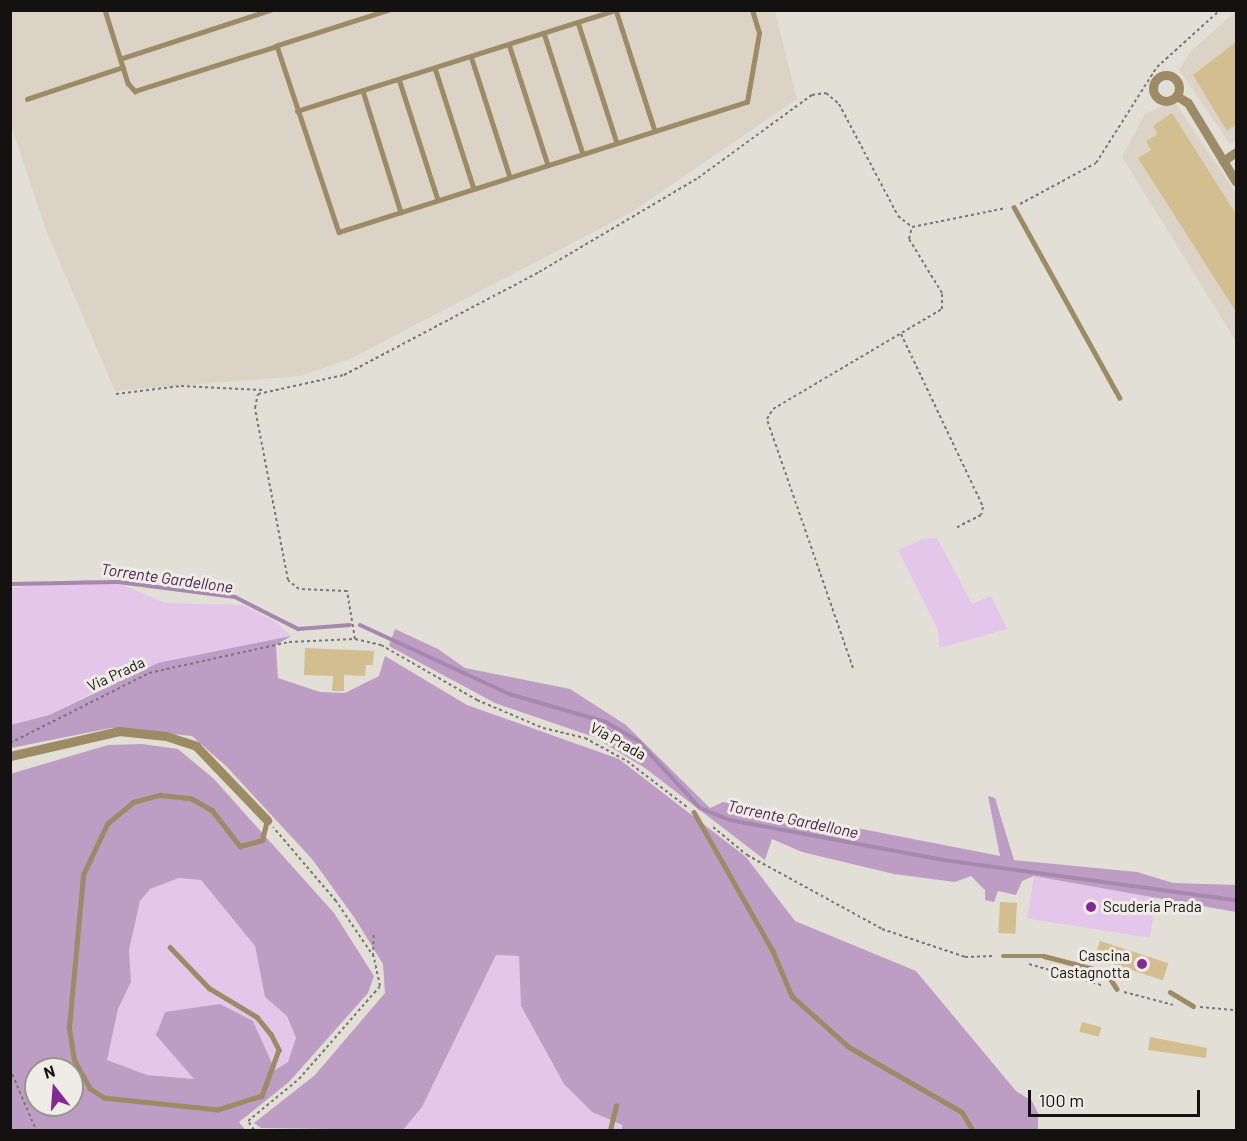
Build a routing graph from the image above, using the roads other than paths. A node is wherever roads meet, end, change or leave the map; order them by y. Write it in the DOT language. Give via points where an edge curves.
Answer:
graph roads {
  1 [pos="105,10"];
  2 [pos="270,10"];
  3 [pos="389,10"];
  4 [pos="615,10"];
  5 [pos="752,10"];
  6 [pos="578,22"];
  7 [pos="544,33"];
  8 [pos="509,44"];
  9 [pos="277,46"];
  10 [pos="471,56"];
  11 [pos="120,58"];
  12 [pos="123,67"];
  13 [pos="435,68"];
  14 [pos="399,79"];
  15 [pos="363,90"];
  16 [pos="1177,96"];
  17 [pos="27,99"];
  18 [pos="297,111"];
  19 [pos="655,131"];
  20 [pos="617,143"];
  21 [pos="1236,152"];
  22 [pos="583,154"];
  23 [pos="1223,161"];
  24 [pos="548,165"];
  25 [pos="510,177"];
  26 [pos="1236,182"];
  27 [pos="474,189"];
  28 [pos="438,200"];
  29 [pos="1014,207"];
  30 [pos="401,212"];
  31 [pos="1120,398"];
  32 [pos="10,756"];
  33 [pos="694,812"];
  34 [pos="267,820"];
  35 [pos="170,947"];
  36 [pos="1003,956"];
  37 [pos="1117,989"];
  38 [pos="1170,992"];
  39 [pos="1193,1006"];
  40 [pos="616,1106"];
  41 [pos="610,1131"];
  42 [pos="973,1131"];
  1 -- 11 [label="lane"];
  2 -- 11 [label="lane"];
  3 -- 9 [label="lane"];
  4 -- 6 [label="lane"];
  4 -- 19 [label="lane"];
  5 -- 19 [label="lane" via="759,33 747,102"];
  6 -- 7 [label="lane"];
  6 -- 20 [label="lane"];
  7 -- 8 [label="lane"];
  7 -- 22 [label="lane"];
  8 -- 10 [label="lane"];
  8 -- 24 [label="lane"];
  9 -- 12 [label="lane" via="135,91"];
  9 -- 18 [label="lane"];
  10 -- 13 [label="lane"];
  10 -- 25 [label="lane"];
  11 -- 12 [label="lane"];
  12 -- 17 [label="lane"];
  13 -- 14 [label="lane"];
  13 -- 27 [label="lane"];
  14 -- 15 [label="lane"];
  14 -- 28 [label="lane"];
  15 -- 18 [label="lane"];
  15 -- 30 [label="lane"];
  16 -- 16 [label="street" via="1177,79 1159,71 1153,86 1155,94 1166,101"];
  16 -- 23 [label="street" via="1188,103"];
  18 -- 30 [label="lane" via="339,232"];
  19 -- 20 [label="lane"];
  20 -- 22 [label="lane"];
  21 -- 23 [label="street"];
  22 -- 24 [label="lane"];
  23 -- 26 [label="street"];
  24 -- 25 [label="lane"];
  25 -- 27 [label="lane"];
  27 -- 28 [label="lane"];
  28 -- 30 [label="lane"];
  29 -- 31 [label="lane"];
  32 -- 34 [label="street" via="119,731 166,736 196,746"];
  33 -- 42 [label="lane" via="773,951 792,996 849,1047 962,1112"];
  34 -- 35 [label="lane" via="262,840 240,846 212,810 191,798 160,795 133,802 107,824 83,875 69,1027 74,1060 90,1089 104,1098 218,1110 262,1096 279,1050 271,1034 257,1017 208,988"];
  36 -- 37 [label="lane" via="1044,956 1106,972"];
  38 -- 39 [label="lane"];
  40 -- 41 [label="lane"];
}
